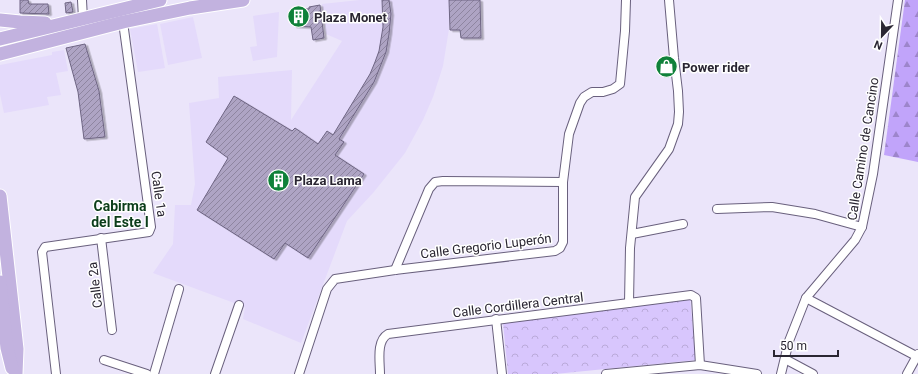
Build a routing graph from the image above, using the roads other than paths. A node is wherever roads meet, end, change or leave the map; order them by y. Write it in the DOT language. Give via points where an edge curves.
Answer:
graph roads {
  1 [pos="82,0"];
  2 [pos="160,0"];
  3 [pos="243,0"];
  4 [pos="626,0"];
  5 [pos="669,0"];
  6 [pos="898,0"];
  7 [pos="189,4"];
  8 [pos="83,19"];
  9 [pos="0,20"];
  10 [pos="123,22"];
  11 [pos="62,23"];
  12 [pos="0,39"];
  13 [pos="0,54"];
  14 [pos="563,182"];
  15 [pos="0,196"];
  16 [pos="717,209"];
  17 [pos="683,224"];
  18 [pos="862,227"];
  19 [pos="632,234"];
  20 [pos="101,238"];
  21 [pos="395,270"];
  22 [pos="0,282"];
  23 [pos="179,289"];
  24 [pos="806,298"];
  25 [pos="629,304"];
  26 [pos="240,305"];
  27 [pos="496,319"];
  28 [pos="112,330"];
  29 [pos="918,355"];
  30 [pos="785,359"];
  31 [pos="104,360"];
  32 [pos="700,365"];
  33 [pos="13,374"];
  34 [pos="16,374"];
  35 [pos="56,374"];
  36 [pos="147,374"];
  37 [pos="154,374"];
  38 [pos="215,374"];
  39 [pos="299,374"];
  40 [pos="380,374"];
  41 [pos="502,374"];
  42 [pos="606,374"];
  43 [pos="757,374"];
  44 [pos="781,374"];
  45 [pos="813,374"];
  46 [pos="907,374"];
  1 -- 8 [label="street"];
  2 -- 8 [label="main road"];
  3 -- 7 [label="main road"];
  4 -- 14 [label="street, Calle Gregorio Luperón" via="620,84 608,90 592,92 580,103 569,134"];
  5 -- 19 [label="street" via="679,105 678,124 669,149 635,197"];
  6 -- 18 [label="street, Calle Camino de Cancino" via="873,174"];
  7 -- 10 [label="main road"];
  8 -- 11 [label="main road"];
  9 -- 11 [label="main road"];
  10 -- 13 [label="main road"];
  10 -- 20 [label="street, Calle 1a" via="151,228 149,232"];
  11 -- 12 [label="main road"];
  14 -- 21 [label="street" via="435,182 429,188"];
  14 -- 21 [label="street, Calle Gregorio Luperón" via="563,238 558,250"];
  15 -- 34 [label="main road" via="17,349"];
  16 -- 18 [label="street" via="772,207 815,214"];
  17 -- 19 [label="street"];
  18 -- 24 [label="street, Calle Camino de Cancino"];
  19 -- 25 [label="street"];
  20 -- 28 [label="street, Calle 2a"];
  20 -- 35 [label="street, Calle 1a" via="45,247 42,252"];
  21 -- 39 [label="street, Calle Gregorio Luperón" via="344,277 330,283"];
  22 -- 33 [label="main road" via="7,348"];
  23 -- 37 [label="street"];
  24 -- 29 [label="street"];
  24 -- 30 [label="street, Calle Camino de Cancino" via="789,341"];
  25 -- 27 [label="street, Calle Cordillera Central"];
  25 -- 32 [label="street, Calle Cordillera Central" via="694,296"];
  26 -- 38 [label="street"];
  27 -- 40 [label="street, Calle Cordillera Central" via="388,334 383,337 380,344"];
  27 -- 41 [label="street"];
  29 -- 46 [label="street"];
  30 -- 44 [label="street, Calle Camino de Cancino"];
  30 -- 45 [label="street"];
  31 -- 36 [label="street"];
  32 -- 42 [label="street"];
  32 -- 43 [label="street"];
}
